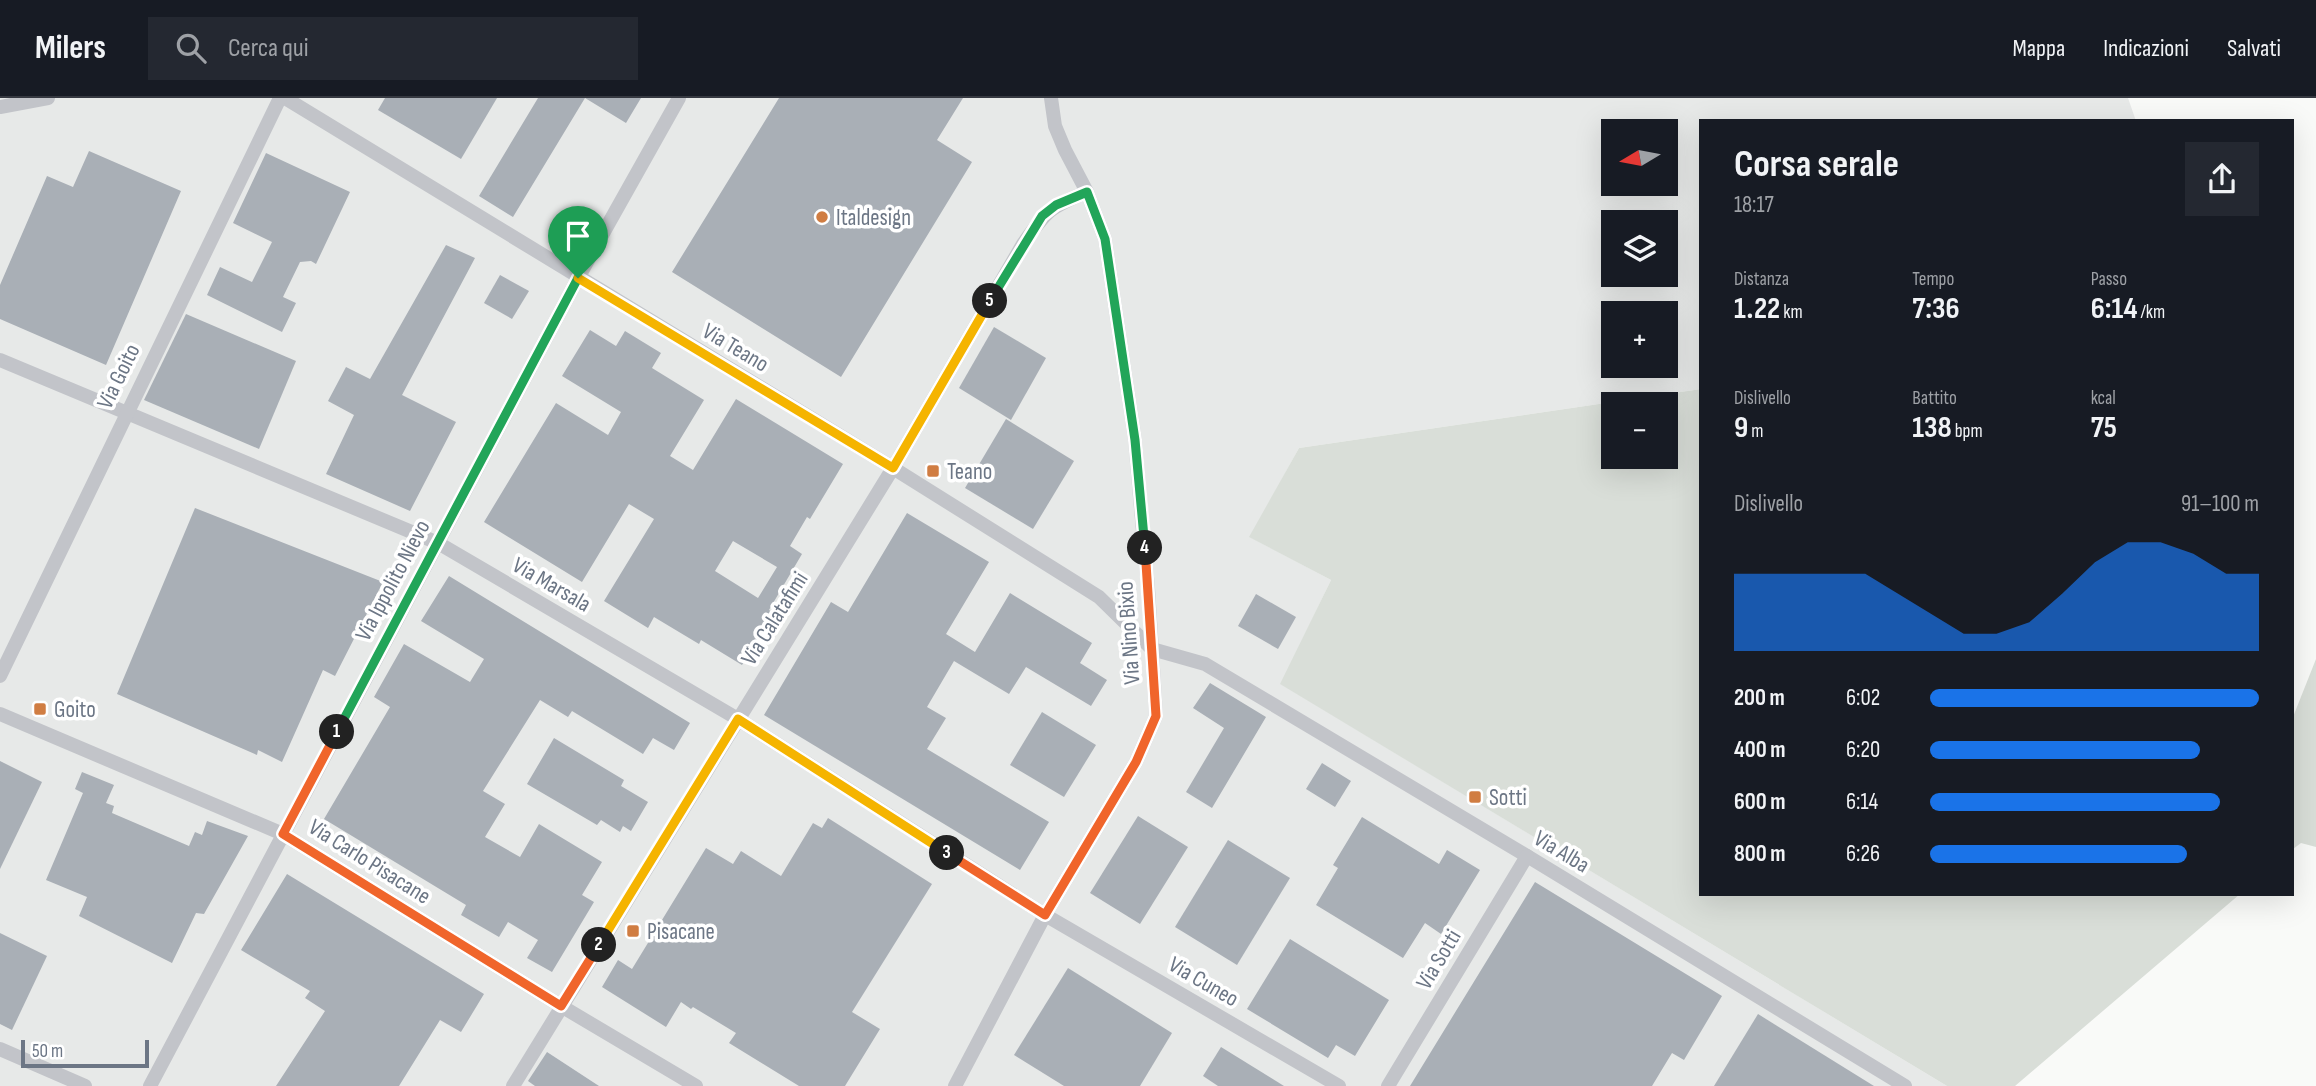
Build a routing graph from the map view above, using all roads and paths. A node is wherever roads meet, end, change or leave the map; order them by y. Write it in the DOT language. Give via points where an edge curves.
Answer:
graph roads {
  1 [pos="48,98"];
  2 [pos="280,98"];
  3 [pos="285,98"];
  4 [pos="679,98"];
  5 [pos="1051,98"];
  6 [pos="0,107"];
  7 [pos="1087,192"];
  8 [pos="578,278"];
  9 [pos="0,359"];
  10 [pos="126,412"];
  11 [pos="893,468"];
  12 [pos="438,543"];
  13 [pos="1152,649"];
  14 [pos="0,676"];
  15 [pos="0,714"];
  16 [pos="738,719"];
  17 [pos="283,834"];
  18 [pos="1527,856"];
  19 [pos="1045,915"];
  20 [pos="561,1006"];
  21 [pos="0,1049"];
  22 [pos="85,1086"];
  23 [pos="150,1086"];
  24 [pos="513,1086"];
  25 [pos="696,1086"];
  26 [pos="955,1086"];
  27 [pos="1339,1086"];
  28 [pos="1388,1086"];
  29 [pos="1905,1086"];
  1 -- 6 [label="street"];
  2 -- 10 [label="street, Via Goito"];
  3 -- 8 [label="street, Via Teano"];
  4 -- 8 [label="street, Via Ippolito Nievo"];
  5 -- 7 [label="street, Via Nino Bixio" via="1055,126"];
  7 -- 11 [label="street, Via Calatafimi" via="1042,216"];
  7 -- 13 [label="street, Via Nino Bixio" via="1105,239 1135,440"];
  8 -- 11 [label="street, Via Teano"];
  8 -- 12 [label="street, Via Ippolito Nievo"];
  9 -- 10 [label="street, Via Marsala"];
  10 -- 12 [label="street, Via Marsala"];
  10 -- 14 [label="street, Via Goito"];
  11 -- 13 [label="street, Via Teano" via="1100,597"];
  11 -- 16 [label="street, Via Calatafimi"];
  12 -- 16 [label="street, Via Marsala"];
  12 -- 17 [label="street, Via Ippolito Nievo"];
  13 -- 18 [label="street, Via Alba" via="1205,664"];
  13 -- 19 [label="street, Via Nino Bixio" via="1156,716 1136,762"];
  15 -- 17 [label="street, Via Carlo Pisacane"];
  16 -- 19 [label="street, Via Marsala"];
  16 -- 20 [label="street, Via Calatafimi"];
  17 -- 20 [label="street, Via Carlo Pisacane"];
  17 -- 23 [label="street, Via Ippolito Nievo"];
  18 -- 28 [label="street, Via Sotti"];
  18 -- 29 [label="street, Via Alba"];
  19 -- 26 [label="street, Via Nino Bixio"];
  19 -- 27 [label="street, Via Cuneo"];
  20 -- 24 [label="street, Via Calatafimi"];
  20 -- 25 [label="street, Via Carlo Pisacane"];
  21 -- 22 [label="street"];
}
